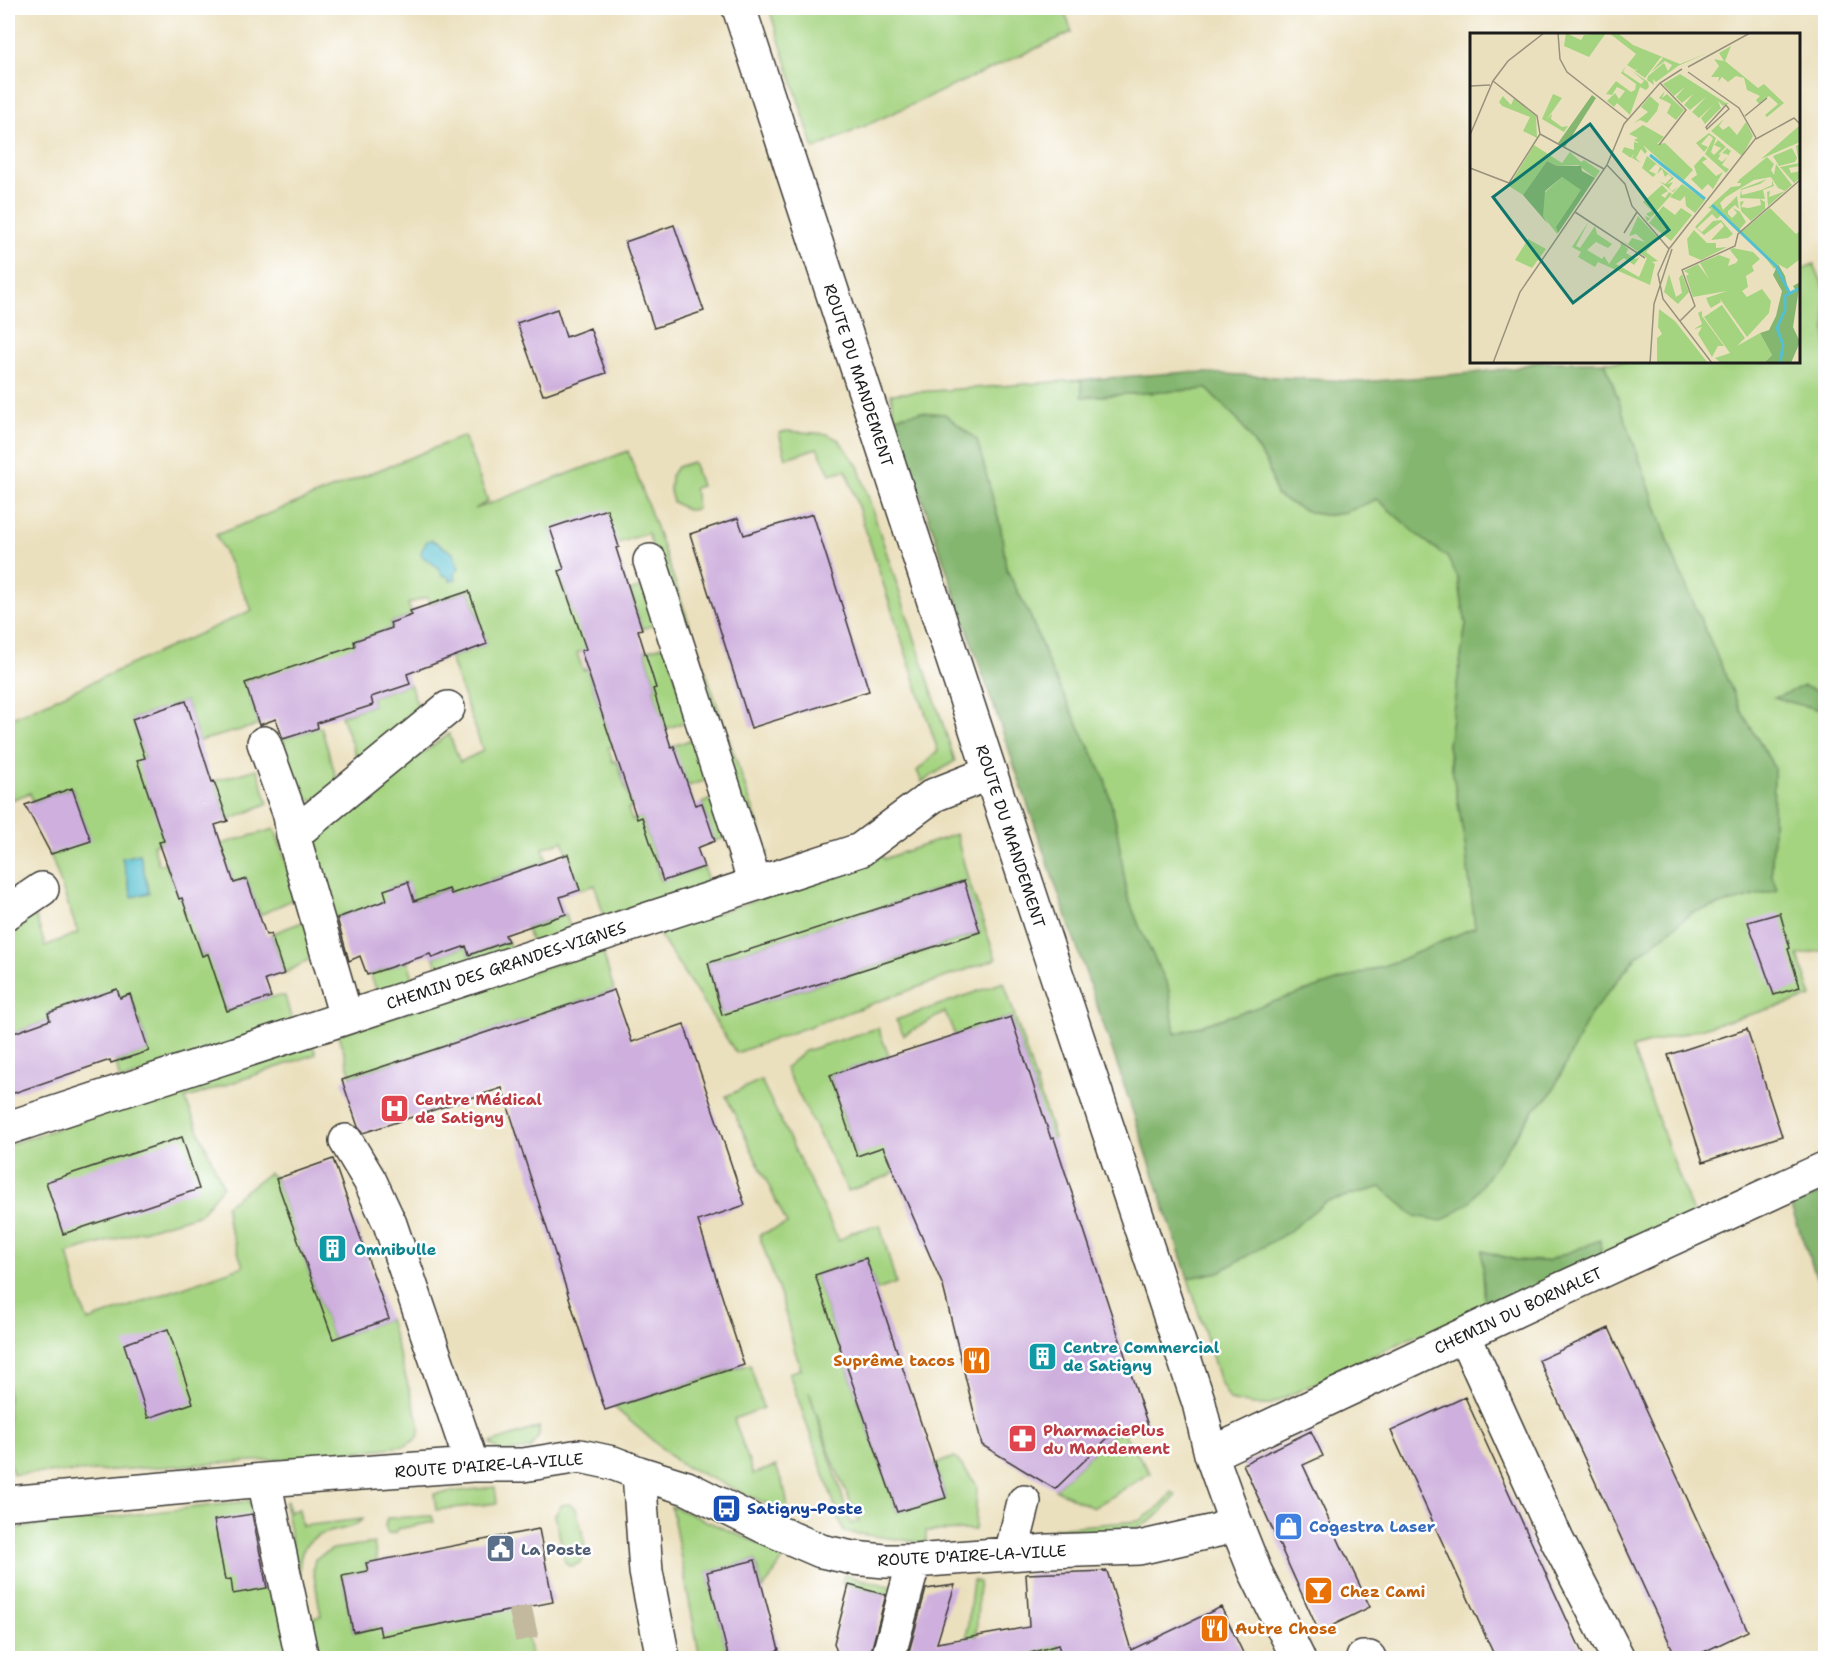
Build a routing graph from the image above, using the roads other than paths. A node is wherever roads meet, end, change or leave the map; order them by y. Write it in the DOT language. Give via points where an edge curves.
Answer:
graph roads {
  1 [pos="739,8"];
  2 [pos="650,561"];
  3 [pos="448,708"];
  4 [pos="264,743"];
  5 [pos="990,773"];
  6 [pos="293,835"];
  7 [pos="755,883"];
  8 [pos="42,889"];
  9 [pos="8,912"];
  10 [pos="346,1017"];
  11 [pos="8,1128"];
  12 [pos="346,1141"];
  13 [pos="1826,1168"];
  14 [pos="1464,1335"];
  15 [pos="1211,1454"];
  16 [pos="472,1465"];
  17 [pos="639,1473"];
  18 [pos="264,1480"];
  19 [pos="1024,1502"];
  20 [pos="8,1503"];
  21 [pos="1235,1521"];
  22 [pos="1011,1554"];
  23 [pos="914,1561"];
  24 [pos="658,1654"];
  25 [pos="302,1659"];
  26 [pos="888,1659"];
  27 [pos="1298,1659"];
  28 [pos="1363,1659"];
  29 [pos="1369,1659"];
  30 [pos="1618,1659"];
  1 -- 5 [label="street, ROUTE DU MANDEMENT"];
  2 -- 7 [label="street"];
  3 -- 6 [label="street"];
  4 -- 6 [label="street" via="290,815"];
  5 -- 7 [label="street, CHEMIN DES GRANDES-VIGNES" via="934,795 860,850"];
  5 -- 15 [label="street, ROUTE DU MANDEMENT" via="1199,1403"];
  6 -- 10 [label="street"];
  7 -- 10 [label="street, CHEMIN DES GRANDES-VIGNES"];
  8 -- 9 [label="street"];
  10 -- 11 [label="street, CHEMIN DES GRANDES-VIGNES"];
  12 -- 16 [label="street" via="390,1224"];
  13 -- 14 [label="street, CHEMIN DU BORNALET"];
  14 -- 15 [label="street, CHEMIN DU BORNALET"];
  14 -- 30 [label="street" via="1557,1540"];
  15 -- 21 [label="street, ROUTE DU MANDEMENT"];
  16 -- 17 [label="street, ROUTE D'AIRE-LA-VILLE" via="523,1465 580,1456"];
  16 -- 18 [label="street, ROUTE D'AIRE-LA-VILLE"];
  17 -- 23 [label="street, ROUTE D'AIRE-LA-VILLE" via="687,1488 821,1551 864,1559"];
  17 -- 24 [label="street" via="646,1572"];
  18 -- 20 [label="street, ROUTE D'AIRE-LA-VILLE"];
  18 -- 25 [label="street"];
  19 -- 22 [label="street"];
  21 -- 22 [label="street, ROUTE D'AIRE-LA-VILLE" via="1218,1530 1139,1548"];
  21 -- 27 [label="street, ROUTE DU MANDEMENT"];
  22 -- 23 [label="street, ROUTE D'AIRE-LA-VILLE"];
  23 -- 26 [label="street"];
  28 -- 29 [label="street"];
}
